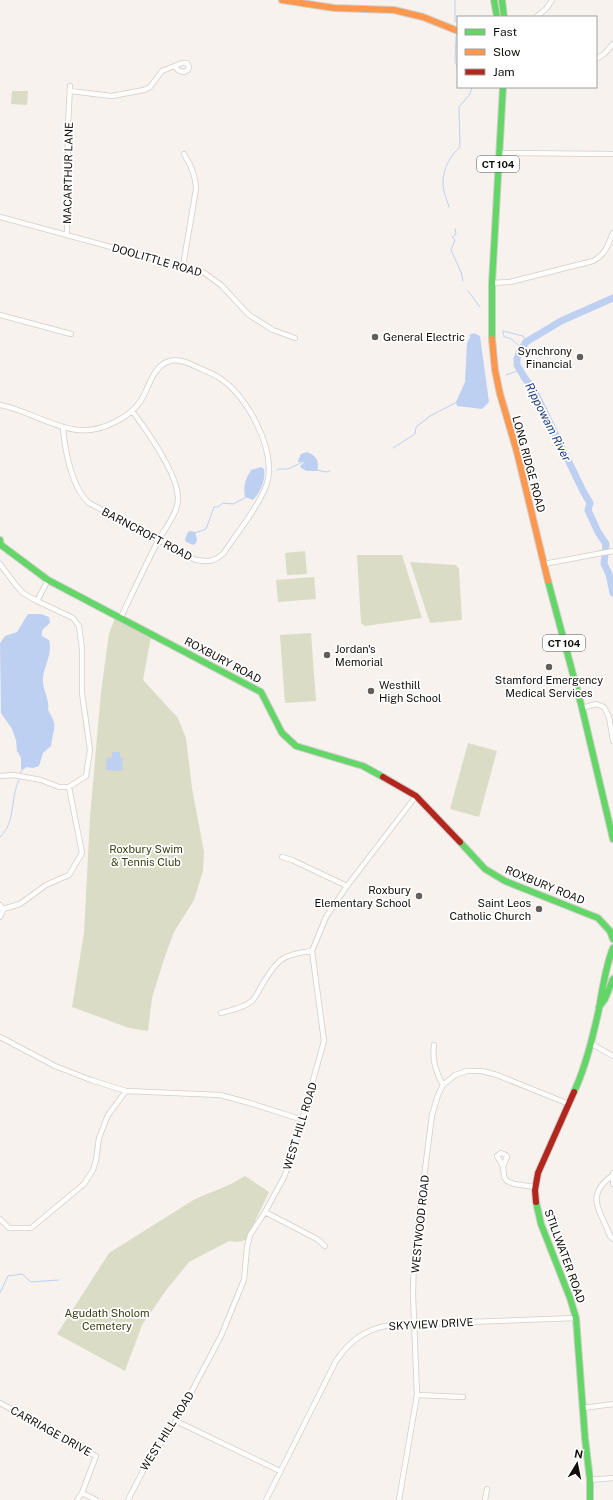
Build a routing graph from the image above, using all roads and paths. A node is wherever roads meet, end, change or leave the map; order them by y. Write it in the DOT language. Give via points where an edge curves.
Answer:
graph roads {
  1 [pos="282,0"];
  2 [pos="494,0"];
  3 [pos="502,0"];
  4 [pos="552,0"];
  5 [pos="497,16"];
  6 [pos="504,16"];
  7 [pos="537,16"];
  8 [pos="457,31"];
  9 [pos="613,44"];
  10 [pos="597,58"];
  11 [pos="175,67"];
  12 [pos="503,88"];
  13 [pos="499,153"];
  14 [pos="184,154"];
  15 [pos="613,154"];
  16 [pos="0,217"];
  17 [pos="613,233"];
  18 [pos="67,235"];
  19 [pos="183,266"];
  20 [pos="492,284"];
  21 [pos="0,315"];
  22 [pos="71,334"];
  23 [pos="295,338"];
  24 [pos="0,405"];
  25 [pos="132,412"];
  26 [pos="63,428"];
  27 [pos="0,540"];
  28 [pos="158,540"];
  29 [pos="613,551"];
  30 [pos="0,564"];
  31 [pos="544,564"];
  32 [pos="48,580"];
  33 [pos="37,601"];
  34 [pos="121,618"];
  35 [pos="582,708"];
  36 [pos="613,741"];
  37 [pos="0,776"];
  38 [pos="69,788"];
  39 [pos="416,796"];
  40 [pos="613,839"];
  41 [pos="282,857"];
  42 [pos="347,886"];
  43 [pos="1,907"];
  44 [pos="0,917"];
  45 [pos="613,939"];
  46 [pos="613,948"];
  47 [pos="312,951"];
  48 [pos="608,965"];
  49 [pos="613,970"];
  50 [pos="613,979"];
  51 [pos="599,1007"];
  52 [pos="221,1013"];
  53 [pos="0,1036"];
  54 [pos="590,1043"];
  55 [pos="434,1045"];
  56 [pos="613,1056"];
  57 [pos="443,1085"];
  58 [pos="126,1091"];
  59 [pos="569,1104"];
  60 [pos="303,1120"];
  61 [pos="503,1166"];
  62 [pos="613,1174"];
  63 [pos="613,1184"];
  64 [pos="535,1187"];
  65 [pos="265,1212"];
  66 [pos="0,1219"];
  67 [pos="613,1239"];
  68 [pos="324,1246"];
  69 [pos="576,1318"];
  70 [pos="414,1323"];
  71 [pos="417,1395"];
  72 [pos="463,1397"];
  73 [pos="0,1403"];
  74 [pos="613,1404"];
  75 [pos="583,1408"];
  76 [pos="176,1421"];
  77 [pos="280,1471"];
  78 [pos="613,1478"];
  79 [pos="590,1480"];
  80 [pos="487,1489"];
  81 [pos="82,1493"];
  82 [pos="77,1500"];
  83 [pos="96,1500"];
  84 [pos="128,1500"];
  85 [pos="266,1500"];
  86 [pos="399,1500"];
  87 [pos="485,1500"];
  88 [pos="590,1500"];
  1 -- 8 [label="main road" via="334,8 394,10 423,17"];
  2 -- 5 [label="main road"];
  3 -- 6 [label="main road"];
  4 -- 7 [label="street"];
  9 -- 10 [label="street"];
  11 -- 18 [label="street, MACARTHUR LANE" via="162,71 150,87 144,90 112,96 70,89"];
  12 -- 13 [label="main road, LONG RIDGE ROAD / CT 104"];
  13 -- 15 [label="street"];
  13 -- 20 [label="main road, LONG RIDGE ROAD / CT 104"];
  14 -- 19 [label="street" via="191,166 196,189"];
  16 -- 18 [label="street, DOOLITTLE ROAD"];
  17 -- 20 [label="street" via="601,256 593,261 510,282"];
  18 -- 19 [label="street, DOOLITTLE ROAD"];
  19 -- 23 [label="street, DOOLITTLE ROAD" via="203,272 222,285 253,318 273,330"];
  20 -- 31 [label="main road, LONG RIDGE ROAD / CT 104" via="492,339 497,382 516,446"];
  21 -- 22 [label="street"];
  24 -- 26 [label="street, BARNCROFT ROAD"];
  25 -- 26 [label="street, BARNCROFT ROAD" via="97,430"];
  25 -- 28 [label="street" via="153,439 175,482 177,508"];
  25 -- 28 [label="street, BARNCROFT ROAD" via="142,399 154,373 162,365 171,360 187,363 220,378 235,391 252,414 264,440 268,461 265,491 223,554 215,560 196,560"];
  26 -- 28 [label="street, BARNCROFT ROAD" via="74,477 84,498"];
  27 -- 32 [label="main road, ROXBURY ROAD" via="1,545"];
  28 -- 34 [label="street"];
  29 -- 31 [label="street"];
  30 -- 33 [label="street" via="23,593"];
  31 -- 35 [label="main road, LONG RIDGE ROAD / CT 104"];
  32 -- 33 [label="street"];
  32 -- 34 [label="main road, ROXBURY ROAD"];
  33 -- 38 [label="street" via="73,618 79,626 82,693 90,750 86,776"];
  34 -- 39 [label="main road, ROXBURY ROAD" via="261,692 282,733 296,746 363,766"];
  35 -- 36 [label="street" via="596,704 604,707 609,718"];
  35 -- 40 [label="main road, LONG RIDGE ROAD / CT 104"];
  37 -- 38 [label="street" via="14,775"];
  38 -- 43 [label="street" via="82,853 69,875 46,885 20,904"];
  39 -- 42 [label="street"];
  39 -- 45 [label="main road, ROXBURY ROAD" via="486,869 505,881 598,918 610,931"];
  41 -- 42 [label="street"];
  42 -- 47 [label="street" via="326,917"];
  43 -- 44 [label="street" via="3,913"];
  46 -- 48 [label="main road, STILLWATER ROAD"];
  47 -- 52 [label="street" via="285,957 274,966 253,1000"];
  47 -- 60 [label="street, WEST HILL ROAD" via="324,1040"];
  48 -- 49 [label="main road"];
  48 -- 51 [label="main road, STILLWATER ROAD"];
  50 -- 51 [label="main road, STILLWATER ROAD"];
  51 -- 54 [label="main road, STILLWATER ROAD"];
  53 -- 58 [label="street" via="55,1066"];
  54 -- 56 [label="street"];
  54 -- 59 [label="main road, STILLWATER ROAD" via="581,1077"];
  55 -- 57 [label="street" via="432,1053 438,1077"];
  57 -- 59 [label="street" via="455,1075 482,1070"];
  57 -- 70 [label="street, WESTWOOD ROAD" via="432,1115 414,1255"];
  58 -- 60 [label="street" via="220,1095"];
  58 -- 66 [label="street" via="108,1115 99,1138 93,1170 84,1184 31,1228 9,1228"];
  59 -- 64 [label="main road, STILLWATER ROAD" via="538,1173"];
  60 -- 65 [label="street, WEST HILL ROAD" via="284,1177"];
  61 -- 64 [label="street" via="507,1181"];
  62 -- 63 [label="street"];
  62 -- 67 [label="street" via="600,1186 595,1200"];
  64 -- 69 [label="main road, STILLWATER ROAD" via="536,1207 541,1224"];
  65 -- 68 [label="street" via="317,1239"];
  65 -- 76 [label="street, WEST HILL ROAD" via="250,1236 244,1280 221,1336"];
  69 -- 70 [label="street, SKYVIEW DRIVE"];
  69 -- 75 [label="main road, STILLWATER ROAD"];
  70 -- 71 [label="street, WESTWOOD ROAD"];
  70 -- 77 [label="street, SKYVIEW DRIVE" via="371,1330 353,1340 343,1350"];
  71 -- 72 [label="street"];
  71 -- 86 [label="street, WESTWOOD ROAD"];
  73 -- 81 [label="street, CARRIAGE DRIVE" via="96,1456"];
  74 -- 75 [label="street"];
  75 -- 79 [label="main road, STILLWATER ROAD"];
  76 -- 77 [label="street"];
  76 -- 84 [label="street, WEST HILL ROAD" via="146,1465"];
  77 -- 85 [label="street, SKYVIEW DRIVE"];
  78 -- 79 [label="street"];
  79 -- 88 [label="main road, STILLWATER ROAD"];
  80 -- 87 [label="street"];
  81 -- 82 [label="street"];
  81 -- 83 [label="street"];
}
